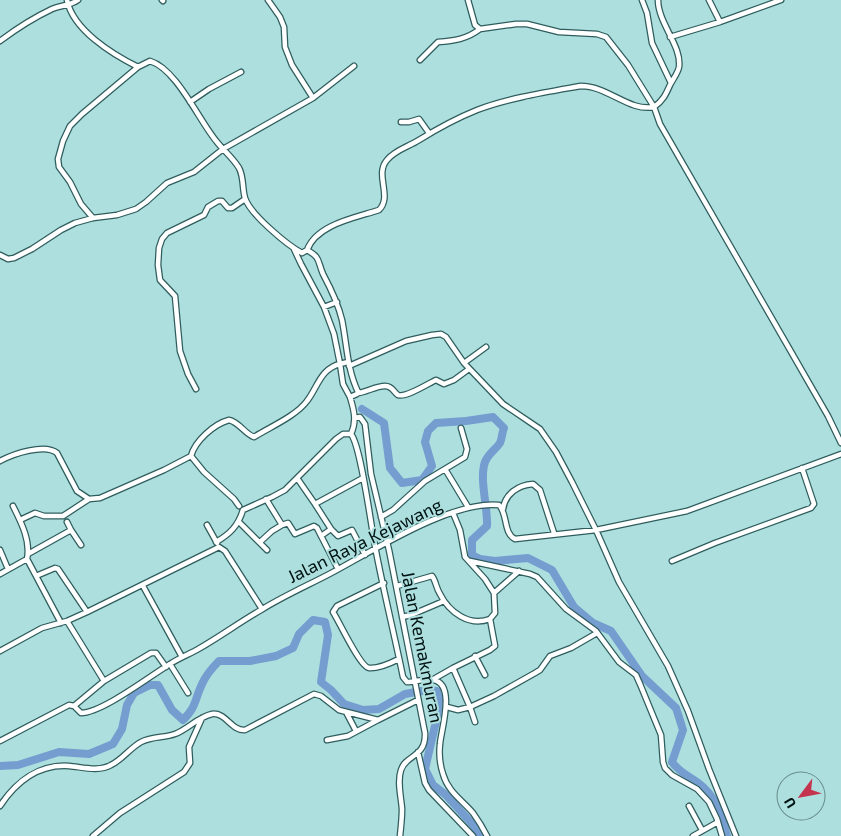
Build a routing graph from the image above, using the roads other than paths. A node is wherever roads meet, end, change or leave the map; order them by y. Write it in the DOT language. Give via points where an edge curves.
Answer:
graph roads {
  1 [pos="78,0"];
  2 [pos="268,0"];
  3 [pos="468,0"];
  4 [pos="642,0"];
  5 [pos="658,0"];
  6 [pos="709,0"];
  7 [pos="781,0"];
  8 [pos="67,3"];
  9 [pos="659,10"];
  10 [pos="647,13"];
  11 [pos="720,22"];
  12 [pos="480,29"];
  13 [pos="673,36"];
  14 [pos="0,41"];
  15 [pos="420,60"];
  16 [pos="354,66"];
  17 [pos="138,67"];
  18 [pos="241,72"];
  19 [pos="671,83"];
  20 [pos="313,98"];
  21 [pos="190,102"];
  22 [pos="654,107"];
  23 [pos="401,122"];
  24 [pos="429,133"];
  25 [pos="223,149"];
  26 [pos="245,199"];
  27 [pos="93,218"];
  28 [pos="294,249"];
  29 [pos="308,251"];
  30 [pos="0,255"];
  31 [pos="336,302"];
  32 [pos="326,307"];
  33 [pos="486,347"];
  34 [pos="465,363"];
  35 [pos="345,364"];
  36 [pos="469,369"];
  37 [pos="196,388"];
  38 [pos="358,393"];
  39 [pos="350,397"];
  40 [pos="355,417"];
  41 [pos="461,428"];
  42 [pos="351,434"];
  43 [pos="841,443"];
  44 [pos="841,454"];
  45 [pos="192,456"];
  46 [pos="0,461"];
  47 [pos="802,468"];
  48 [pos="445,469"];
  49 [pos="297,478"];
  50 [pos="363,478"];
  51 [pos="88,499"];
  52 [pos="266,500"];
  53 [pos="315,504"];
  54 [pos="13,506"];
  55 [pos="239,506"];
  56 [pos="468,508"];
  57 [pos="503,509"];
  58 [pos="453,513"];
  59 [pos="380,517"];
  60 [pos="20,520"];
  61 [pos="67,522"];
  62 [pos="239,522"];
  63 [pos="207,524"];
  64 [pos="282,525"];
  65 [pos="331,529"];
  66 [pos="71,530"];
  67 [pos="596,530"];
  68 [pos="554,533"];
  69 [pos="321,536"];
  70 [pos="260,542"];
  71 [pos="387,543"];
  72 [pos="81,545"];
  73 [pos="218,545"];
  74 [pos="377,548"];
  75 [pos="0,550"];
  76 [pos="267,550"];
  77 [pos="365,555"];
  78 [pos="27,557"];
  79 [pos="470,561"];
  80 [pos="672,561"];
  81 [pos="8,569"];
  82 [pos="338,569"];
  83 [pos="519,571"];
  84 [pos="0,574"];
  85 [pos="36,576"];
  86 [pos="384,583"];
  87 [pos="143,586"];
  88 [pos="396,586"];
  89 [pos="494,593"];
  90 [pos="444,601"];
  91 [pos="262,609"];
  92 [pos="88,612"];
  93 [pos="402,618"];
  94 [pos="392,620"];
  95 [pos="490,620"];
  96 [pos="67,621"];
  97 [pos="61,622"];
  98 [pos="597,633"];
  99 [pos="0,651"];
  100 [pos="475,656"];
  101 [pos="182,657"];
  102 [pos="399,659"];
  103 [pos="168,665"];
  104 [pos="453,668"];
  105 [pos="485,676"];
  106 [pos="432,680"];
  107 [pos="104,681"];
  108 [pos="416,682"];
  109 [pos="188,693"];
  110 [pos="418,697"];
  111 [pos="74,706"];
  112 [pos="470,707"];
  113 [pos="447,708"];
  114 [pos="346,712"];
  115 [pos="202,718"];
  116 [pos="378,720"];
  117 [pos="475,722"];
  118 [pos="356,731"];
  119 [pos="327,740"];
  120 [pos="0,741"];
  121 [pos="418,752"];
  122 [pos="720,801"];
  123 [pos="712,805"];
  124 [pos="0,806"];
  125 [pos="689,806"];
  126 [pos="718,822"];
  127 [pos="702,830"];
  128 [pos="93,836"];
  129 [pos="400,836"];
  130 [pos="473,836"];
  131 [pos="486,836"];
  132 [pos="692,836"];
  133 [pos="722,836"];
  134 [pos="736,836"];
  1 -- 8 [label="street"];
  2 -- 20 [label="street" via="284,27 285,48 292,65"];
  3 -- 12 [label="street" via="475,25"];
  4 -- 10 [label="street"];
  5 -- 9 [label="street"];
  6 -- 11 [label="street"];
  7 -- 11 [label="street"];
  8 -- 14 [label="street" via="23,25"];
  8 -- 17 [label="street" via="78,24 120,58"];
  9 -- 10 [label="street"];
  9 -- 13 [label="street"];
  10 -- 19 [label="street" via="652,43"];
  11 -- 13 [label="street"];
  12 -- 15 [label="street" via="468,37 438,42"];
  12 -- 22 [label="street" via="527,24 559,32 606,37"];
  13 -- 19 [label="street" via="679,63"];
  16 -- 20 [label="street"];
  17 -- 21 [label="street" via="150,61 156,63 169,74"];
  17 -- 27 [label="street" via="75,120 65,134 58,158 59,167"];
  18 -- 21 [label="street"];
  19 -- 22 [label="street" via="665,97"];
  20 -- 25 [label="street"];
  21 -- 25 [label="street"];
  22 -- 24 [label="street" via="641,108 603,90 581,86 489,106"];
  22 -- 43 [label="street" via="660,124"];
  23 -- 24 [label="street" via="419,119"];
  24 -- 29 [label="street" via="386,160 381,173 384,203 379,210 324,230 310,242"];
  25 -- 26 [label="street" via="240,169"];
  25 -- 27 [label="street" via="194,172 166,183 136,209"];
  26 -- 28 [label="street" via="254,212"];
  26 -- 37 [label="street" via="232,208 218,201 208,207 204,215 166,233 162,239 158,265 160,280 175,296 180,351"];
  27 -- 30 [label="street" via="61,230 20,256 8,259"];
  28 -- 29 [label="street" via="302,253"];
  28 -- 32 [label="street"];
  29 -- 31 [label="street" via="316,255"];
  31 -- 32 [label="street"];
  31 -- 35 [label="street" via="342,321"];
  32 -- 35 [label="street"];
  33 -- 34 [label="street"];
  34 -- 35 [label="street" via="441,334 406,341"];
  34 -- 36 [label="street"];
  35 -- 38 [label="street"];
  35 -- 39 [label="street" via="343,384"];
  35 -- 45 [label="street" via="330,368 298,410 254,437 232,420 226,421 200,440"];
  36 -- 38 [label="street" via="444,384 436,380 401,395 385,386"];
  36 -- 67 [label="street" via="503,404 540,428"];
  38 -- 39 [label="street"];
  39 -- 40 [label="street"];
  40 -- 42 [label="street"];
  40 -- 59 [label="street, Jalan Kemakmuran" via="364,424"];
  41 -- 48 [label="street" via="467,454"];
  42 -- 49 [label="street" via="340,436"];
  42 -- 50 [label="street"];
  44 -- 47 [label="street"];
  45 -- 51 [label="street" via="100,498"];
  45 -- 55 [label="street"];
  46 -- 51 [label="street" via="44,448 53,450 77,491"];
  47 -- 67 [label="street" via="687,511"];
  47 -- 80 [label="street" via="813,502 811,508"];
  48 -- 56 [label="street"];
  48 -- 59 [label="street"];
  49 -- 52 [label="street"];
  49 -- 53 [label="street"];
  50 -- 53 [label="street"];
  50 -- 74 [label="street"];
  51 -- 60 [label="street" via="63,516 35,513"];
  52 -- 62 [label="street" via="243,510"];
  52 -- 64 [label="street"];
  53 -- 65 [label="street"];
  54 -- 60 [label="street"];
  56 -- 57 [label="street, Jalan Raya Kejawang" via="499,505"];
  56 -- 58 [label="street, Jalan Raya Kejawang"];
  57 -- 68 [label="street" via="512,538"];
  57 -- 68 [label="street" via="510,493 534,484 540,490"];
  58 -- 71 [label="street, Jalan Raya Kejawang"];
  58 -- 79 [label="street" via="460,530 463,553"];
  59 -- 71 [label="street, Jalan Kemakmuran"];
  60 -- 78 [label="street"];
  61 -- 66 [label="street"];
  62 -- 70 [label="street"];
  62 -- 73 [label="street"];
  63 -- 73 [label="street"];
  64 -- 69 [label="street" via="288,523 297,535 315,526"];
  64 -- 70 [label="street"];
  65 -- 69 [label="street"];
  65 -- 77 [label="street" via="338,536 352,530"];
  66 -- 72 [label="street"];
  66 -- 78 [label="street"];
  67 -- 68 [label="street"];
  67 -- 122 [label="street" via="619,582 668,666"];
  69 -- 82 [label="street"];
  70 -- 76 [label="street"];
  71 -- 74 [label="street, Jalan Raya Kejawang"];
  71 -- 88 [label="street, Jalan Kemakmuran"];
  73 -- 87 [label="street"];
  73 -- 91 [label="street"];
  74 -- 77 [label="street, Jalan Raya Kejawang"];
  74 -- 86 [label="street"];
  75 -- 81 [label="street"];
  77 -- 82 [label="street, Jalan Raya Kejawang"];
  78 -- 81 [label="street"];
  78 -- 85 [label="street"];
  79 -- 83 [label="street"];
  79 -- 89 [label="street"];
  81 -- 84 [label="street"];
  82 -- 91 [label="street, Jalan Raya Kejawang"];
  83 -- 89 [label="street"];
  83 -- 98 [label="street" via="537,577 566,609"];
  85 -- 92 [label="street" via="58,569"];
  85 -- 97 [label="street"];
  86 -- 94 [label="street"];
  86 -- 102 [label="street" via="337,606 334,612 366,667"];
  87 -- 92 [label="street"];
  87 -- 101 [label="street"];
  88 -- 90 [label="street" via="432,576"];
  88 -- 93 [label="street, Jalan Kemakmuran"];
  89 -- 95 [label="street" via="495,614"];
  90 -- 93 [label="street"];
  90 -- 95 [label="street" via="461,616 476,622"];
  91 -- 101 [label="street, Jalan Raya Kejawang"];
  92 -- 96 [label="street"];
  93 -- 94 [label="street"];
  93 -- 108 [label="street, Jalan Kemakmuran"];
  94 -- 102 [label="street"];
  95 -- 100 [label="street" via="494,646"];
  96 -- 97 [label="street"];
  96 -- 107 [label="street"];
  97 -- 99 [label="street" via="42,628"];
  98 -- 112 [label="street" via="550,656 535,674"];
  98 -- 123 [label="street" via="619,662 636,675 662,738 665,768 697,789"];
  100 -- 104 [label="street"];
  100 -- 105 [label="street"];
  101 -- 103 [label="street, Jalan Raya Kejawang"];
  102 -- 108 [label="street" via="404,680"];
  103 -- 107 [label="street" via="153,652"];
  103 -- 109 [label="street"];
  103 -- 111 [label="street, Jalan Raya Kejawang" via="93,712 81,714"];
  104 -- 106 [label="street"];
  104 -- 112 [label="street"];
  106 -- 108 [label="street"];
  106 -- 113 [label="street" via="437,681 444,691"];
  107 -- 111 [label="street"];
  108 -- 110 [label="street, Jalan Kemakmuran"];
  110 -- 116 [label="street"];
  110 -- 121 [label="street, Jalan Kemakmuran" via="425,738"];
  111 -- 120 [label="street" via="63,708"];
  112 -- 113 [label="street"];
  112 -- 117 [label="street"];
  113 -- 131 [label="street" via="440,744 443,774 455,796 472,812"];
  114 -- 115 [label="street" via="314,694 245,730 215,714"];
  114 -- 116 [label="street"];
  114 -- 118 [label="street"];
  115 -- 124 [label="street" via="174,734 142,742 111,765 101,768 60,767 30,775 19,782"];
  115 -- 128 [label="street" via="189,747 190,764 184,772 120,813"];
  116 -- 118 [label="street"];
  118 -- 119 [label="street"];
  121 -- 129 [label="street" via="400,770"];
  121 -- 130 [label="street" via="429,790"];
  122 -- 123 [label="street"];
  122 -- 134 [label="street"];
  123 -- 126 [label="street"];
  125 -- 127 [label="street"];
  126 -- 127 [label="street"];
  126 -- 133 [label="street"];
  127 -- 132 [label="street"];
}
